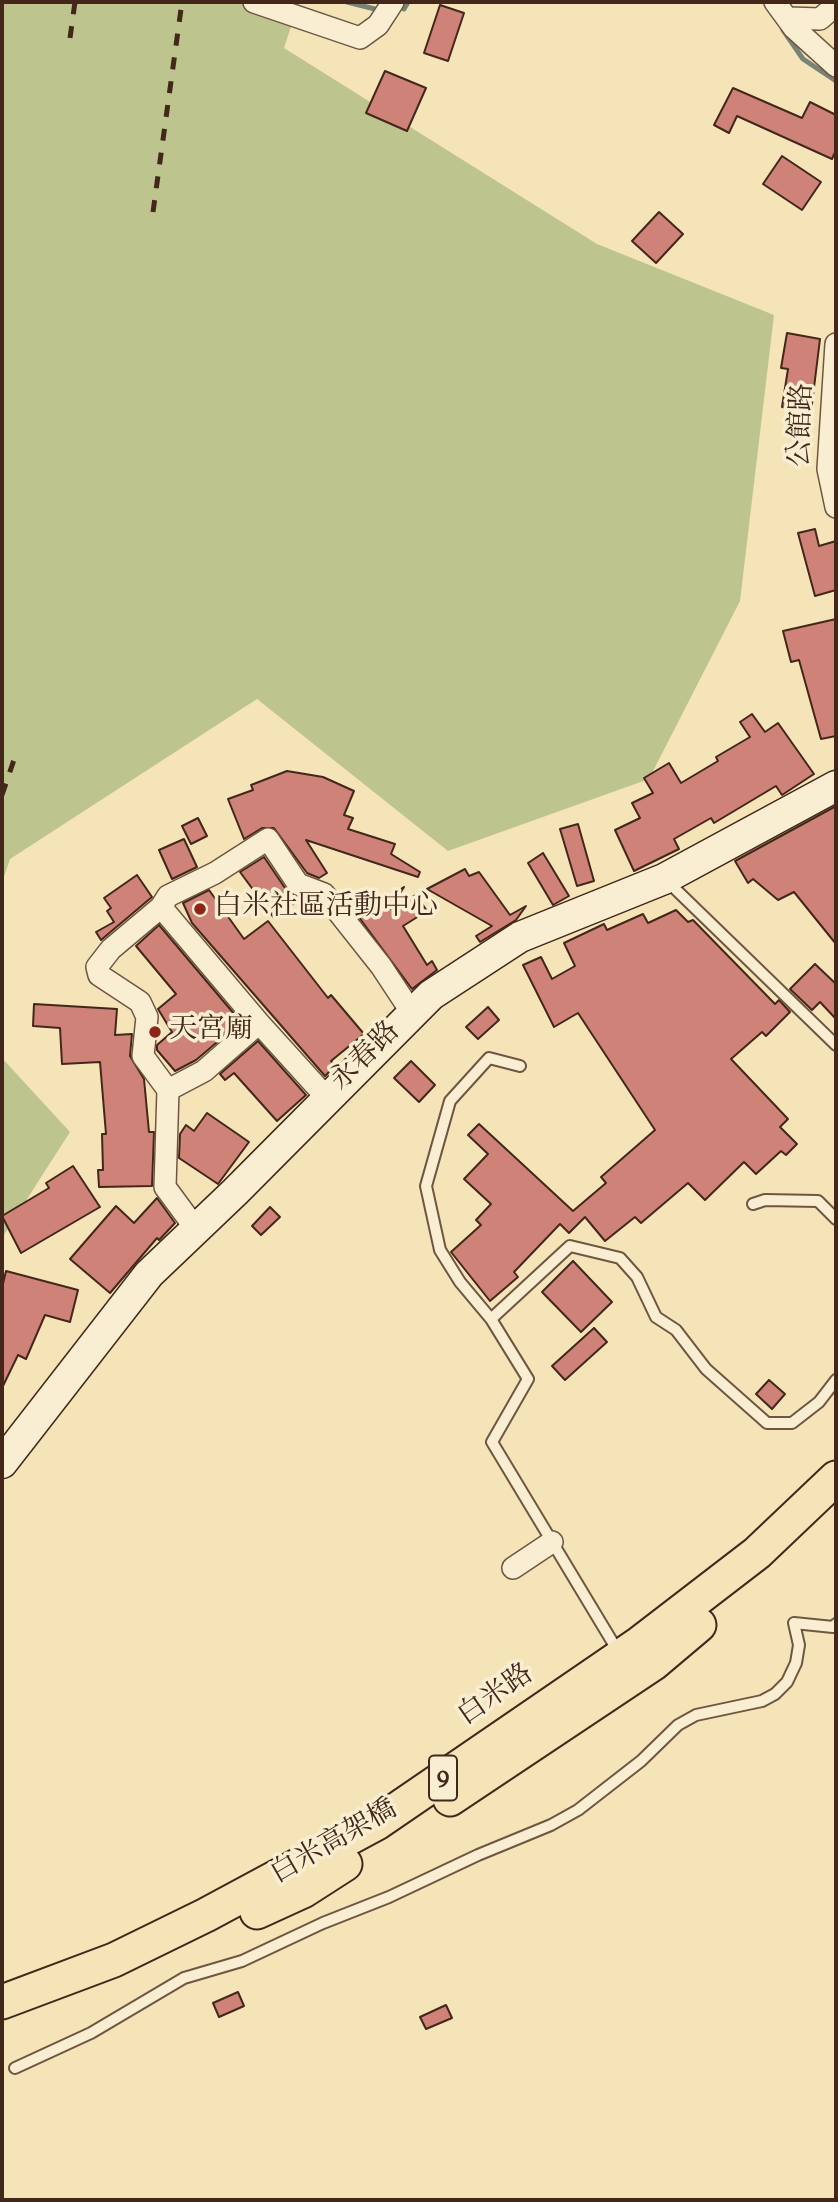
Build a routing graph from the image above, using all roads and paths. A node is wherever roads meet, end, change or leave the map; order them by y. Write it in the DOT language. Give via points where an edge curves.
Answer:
graph roads {
  1 [pos="254,2"];
  2 [pos="393,2"];
  3 [pos="836,5"];
  4 [pos="782,10"];
  5 [pos="836,66"];
  6 [pos="836,344"];
  7 [pos="836,507"];
  8 [pos="836,786"];
  9 [pos="664,878"];
  10 [pos="161,907"];
  11 [pos="412,1013"];
  12 [pos="259,1023"];
  13 [pos="836,1045"];
  14 [pos="520,1066"];
  15 [pos="167,1090"];
  16 [pos="327,1098"];
  17 [pos="753,1204"];
  18 [pos="836,1219"];
  19 [pos="196,1229"];
  20 [pos="491,1319"];
  21 [pos="836,1380"];
  22 [pos="2,1463"];
  23 [pos="836,1464"];
  24 [pos="836,1478"];
  25 [pos="836,1505"];
  26 [pos="552,1542"];
  27 [pos="513,1569"];
  28 [pos="836,1624"];
  29 [pos="616,1648"];
  30 [pos="2,1993"];
  31 [pos="2,2002"];
  32 [pos="2,2023"];
  33 [pos="15,2068"];
  1 -- 2 [label="street" via="360,38 378,25"];
  3 -- 4 [label="street" via="820,19"];
  4 -- 5 [label="street" via="794,28"];
  6 -- 7 [label="street, 公館路" via="828,469"];
  8 -- 9 [label="street, 永春路"];
  9 -- 11 [label="street, 永春路" via="520,937 430,995"];
  9 -- 13 [label="lane"];
  10 -- 11 [label="street" via="168,896 268,839 298,884 324,894"];
  10 -- 12 [label="street"];
  10 -- 15 [label="street" via="111,949 97,967 106,981 140,1002 147,1017 143,1056"];
  11 -- 16 [label="street, 永春路"];
  12 -- 15 [label="street" via="204,1071"];
  12 -- 16 [label="street"];
  14 -- 20 [label="lane" via="489,1058 450,1101 426,1186 440,1250"];
  15 -- 19 [label="street" via="165,1187"];
  16 -- 19 [label="street, 永春路"];
  17 -- 18 [label="lane" via="818,1201"];
  19 -- 22 [label="street, 永春路" via="149,1274"];
  20 -- 21 [label="lane" via="570,1247 620,1258 637,1277 656,1317 676,1330 706,1369 767,1423 792,1423 819,1402"];
  20 -- 26 [label="lane" via="528,1379 492,1443"];
  23 -- 29 [label="street, 白米路" via="749,1545"];
  24 -- 31 [label="main road, 白米高架橋 / 9" via="757,1553 640,1643 377,1823 114,1960"];
  25 -- 32 [label="main road, 白米高架橋 / 9" via="654,1663 503,1766 313,1885 122,1976"];
  26 -- 27 [label="street"];
  26 -- 29 [label="lane"];
  28 -- 33 [label="lane" via="794,1623 799,1644 796,1663 775,1694 696,1715 678,1725 641,1761 551,1825 242,1961 184,1978 91,2033"];
  29 -- 30 [label="street, 白米路" via="372,1817 290,1864 187,1916"];
}
